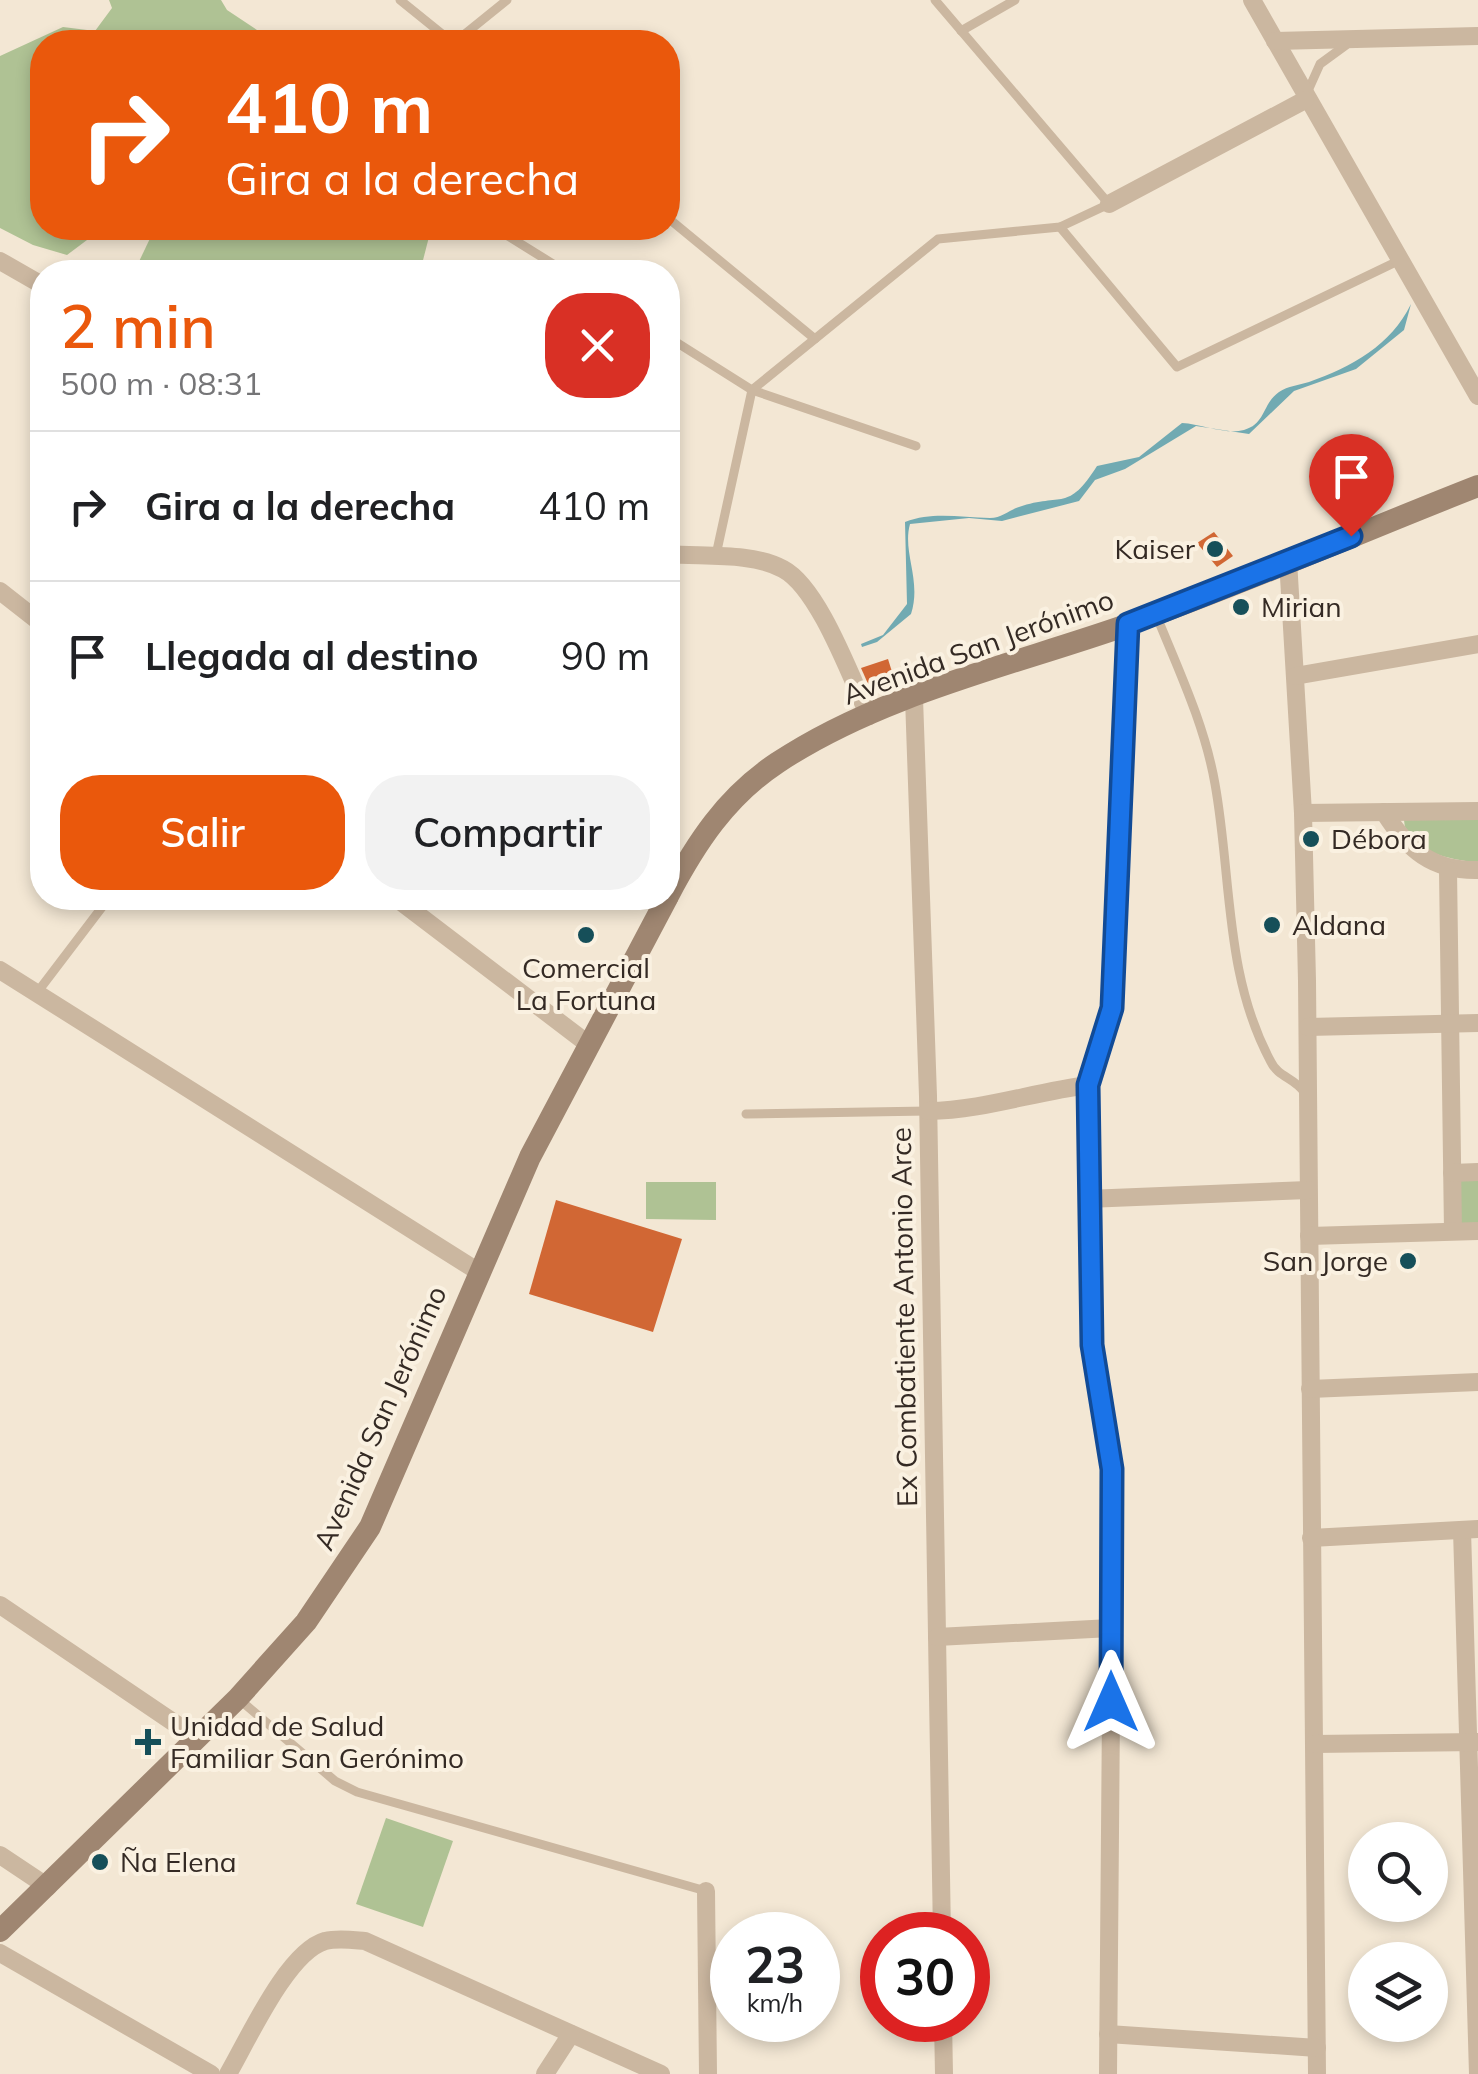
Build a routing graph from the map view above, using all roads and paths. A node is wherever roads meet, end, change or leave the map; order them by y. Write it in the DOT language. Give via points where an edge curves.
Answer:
graph roads {
  1 [pos="400,0"];
  2 [pos="507,0"];
  3 [pos="935,0"];
  4 [pos="1014,0"];
  5 [pos="1252,0"];
  6 [pos="438,30"];
  7 [pos="468,30"];
  8 [pos="961,31"];
  9 [pos="1478,36"];
  10 [pos="1358,40"];
  11 [pos="1275,41"];
  12 [pos="1305,100"];
  13 [pos="1109,204"];
  14 [pos="1060,227"];
  15 [pos="680,228"];
  16 [pos="515,240"];
  17 [pos="547,260"];
  18 [pos="0,261"];
  19 [pos="1398,261"];
  20 [pos="30,277"];
  21 [pos="816,339"];
  22 [pos="680,344"];
  23 [pos="752,390"];
  24 [pos="1478,396"];
  25 [pos="916,446"];
  26 [pos="1478,486"];
  27 [pos="680,555"];
  28 [pos="716,558"];
  29 [pos="1288,560"];
  30 [pos="0,591"];
  31 [pos="1156,613"];
  32 [pos="30,615"];
  33 [pos="1128,624"];
  34 [pos="1478,644"];
  35 [pos="1296,676"];
  36 [pos="914,698"];
  37 [pos="869,716"];
  38 [pos="1478,811"];
  39 [pos="1384,812"];
  40 [pos="1303,813"];
  41 [pos="1448,870"];
  42 [pos="1478,870"];
  43 [pos="680,875"];
  44 [pos="100,910"];
  45 [pos="412,910"];
  46 [pos="660,910"];
  47 [pos="0,970"];
  48 [pos="36,994"];
  49 [pos="1478,1023"];
  50 [pos="1450,1024"];
  51 [pos="1308,1027"];
  52 [pos="588,1044"];
  53 [pos="1088,1085"];
  54 [pos="1308,1099"];
  55 [pos="928,1111"];
  56 [pos="746,1114"];
  57 [pos="1478,1172"];
  58 [pos="1452,1173"];
  59 [pos="1308,1190"];
  60 [pos="1087,1199"];
  61 [pos="1478,1230"];
  62 [pos="1453,1231"];
  63 [pos="1309,1236"];
  64 [pos="478,1272"];
  65 [pos="1478,1382"];
  66 [pos="1310,1389"];
  67 [pos="1470,1530"];
  68 [pos="1312,1538"];
  69 [pos="1471,1590"];
  70 [pos="0,1605"];
  71 [pos="1111,1628"];
  72 [pos="937,1637"];
  73 [pos="238,1698"];
  74 [pos="198,1739"];
  75 [pos="1473,1742"];
  76 [pos="1314,1744"];
  77 [pos="0,1855"];
  78 [pos="48,1887"];
  79 [pos="706,1890"];
  80 [pos="942,1912"];
  81 [pos="0,1930"];
  82 [pos="0,1954"];
  83 [pos="1477,1995"];
  84 [pos="571,2034"];
  85 [pos="1108,2034"];
  86 [pos="943,2042"];
  87 [pos="1317,2048"];
  88 [pos="211,2074"];
  89 [pos="228,2074"];
  90 [pos="545,2074"];
  91 [pos="661,2074"];
  92 [pos="708,2074"];
  93 [pos="944,2074"];
  94 [pos="1108,2074"];
  95 [pos="1317,2074"];
  96 [pos="1478,2074"];
  1 -- 6 [label="lane"];
  2 -- 7 [label="lane"];
  3 -- 8 [label="lane"];
  4 -- 8 [label="lane"];
  5 -- 11 [label="street"];
  8 -- 13 [label="lane"];
  9 -- 10 [label="street"];
  10 -- 11 [label="street"];
  10 -- 12 [label="lane" via="1320,64"];
  11 -- 12 [label="street"];
  12 -- 13 [label="street"];
  12 -- 19 [label="street"];
  13 -- 14 [label="lane"];
  14 -- 19 [label="lane" via="1178,367"];
  14 -- 21 [label="lane" via="938,239"];
  15 -- 21 [label="lane"];
  16 -- 17 [label="lane"];
  18 -- 20 [label="street"];
  19 -- 24 [label="street"];
  21 -- 23 [label="lane"];
  22 -- 23 [label="lane"];
  23 -- 25 [label="lane"];
  23 -- 28 [label="lane"];
  26 -- 29 [label="street, Avenida San Jerónimo"];
  27 -- 28 [label="street"];
  28 -- 37 [label="street" via="756,560 806,587"];
  29 -- 31 [label="street, Avenida San Jerónimo"];
  29 -- 35 [label="street"];
  30 -- 32 [label="street"];
  31 -- 33 [label="street, Avenida San Jerónimo"];
  31 -- 54 [label="lane" via="1214,780 1243,986 1273,1067 1295,1080"];
  33 -- 36 [label="street, Avenida San Jerónimo"];
  33 -- 53 [label="street" via="1112,1008"];
  34 -- 35 [label="street"];
  35 -- 40 [label="street"];
  36 -- 37 [label="street, Avenida San Jerónimo"];
  36 -- 55 [label="street, Ex Combatiente Antonio Arce"];
  37 -- 43 [label="street, Avenida San Jerónimo" via="815,741 742,790"];
  38 -- 39 [label="street"];
  39 -- 40 [label="street"];
  39 -- 41 [label="street" via="1409,845"];
  40 -- 51 [label="street"];
  41 -- 42 [label="street"];
  41 -- 50 [label="street"];
  44 -- 48 [label="lane"];
  45 -- 52 [label="street"];
  46 -- 52 [label="street, Avenida San Jerónimo"];
  47 -- 48 [label="street"];
  48 -- 64 [label="street"];
  49 -- 50 [label="street"];
  50 -- 51 [label="street"];
  50 -- 58 [label="street"];
  51 -- 54 [label="street"];
  52 -- 64 [label="street, Avenida San Jerónimo"];
  53 -- 55 [label="street" via="1015,1096 975,1110"];
  53 -- 60 [label="street"];
  54 -- 59 [label="street"];
  55 -- 56 [label="lane"];
  55 -- 72 [label="street, Ex Combatiente Antonio Arce"];
  57 -- 58 [label="street"];
  58 -- 62 [label="street"];
  59 -- 60 [label="street"];
  59 -- 63 [label="street"];
  60 -- 71 [label="street" via="1092,1345 1112,1469"];
  61 -- 62 [label="street"];
  62 -- 63 [label="street"];
  63 -- 66 [label="street"];
  64 -- 73 [label="street, Avenida San Jerónimo" via="370,1527 306,1622"];
  65 -- 66 [label="street"];
  66 -- 68 [label="street"];
  67 -- 68 [label="street"];
  67 -- 69 [label="street"];
  68 -- 76 [label="street"];
  69 -- 75 [label="street"];
  70 -- 74 [label="street"];
  71 -- 72 [label="street"];
  71 -- 85 [label="street"];
  72 -- 80 [label="street, Ex Combatiente Antonio Arce"];
  73 -- 74 [label="street, Avenida San Jerónimo"];
  73 -- 79 [label="lane" via="356,1792"];
  74 -- 78 [label="street, Avenida San Jerónimo"];
  75 -- 76 [label="street"];
  75 -- 83 [label="street"];
  76 -- 87 [label="street"];
  77 -- 78 [label="street"];
  78 -- 81 [label="street, Avenida San Jerónimo"];
  79 -- 92 [label="street"];
  82 -- 88 [label="street"];
  83 -- 96 [label="street"];
  84 -- 89 [label="street" via="365,1941 335,1940 296,1960"];
  84 -- 90 [label="street"];
  84 -- 91 [label="street"];
  85 -- 87 [label="street"];
  85 -- 94 [label="street"];
  86 -- 93 [label="street"];
  87 -- 95 [label="street"];
}
